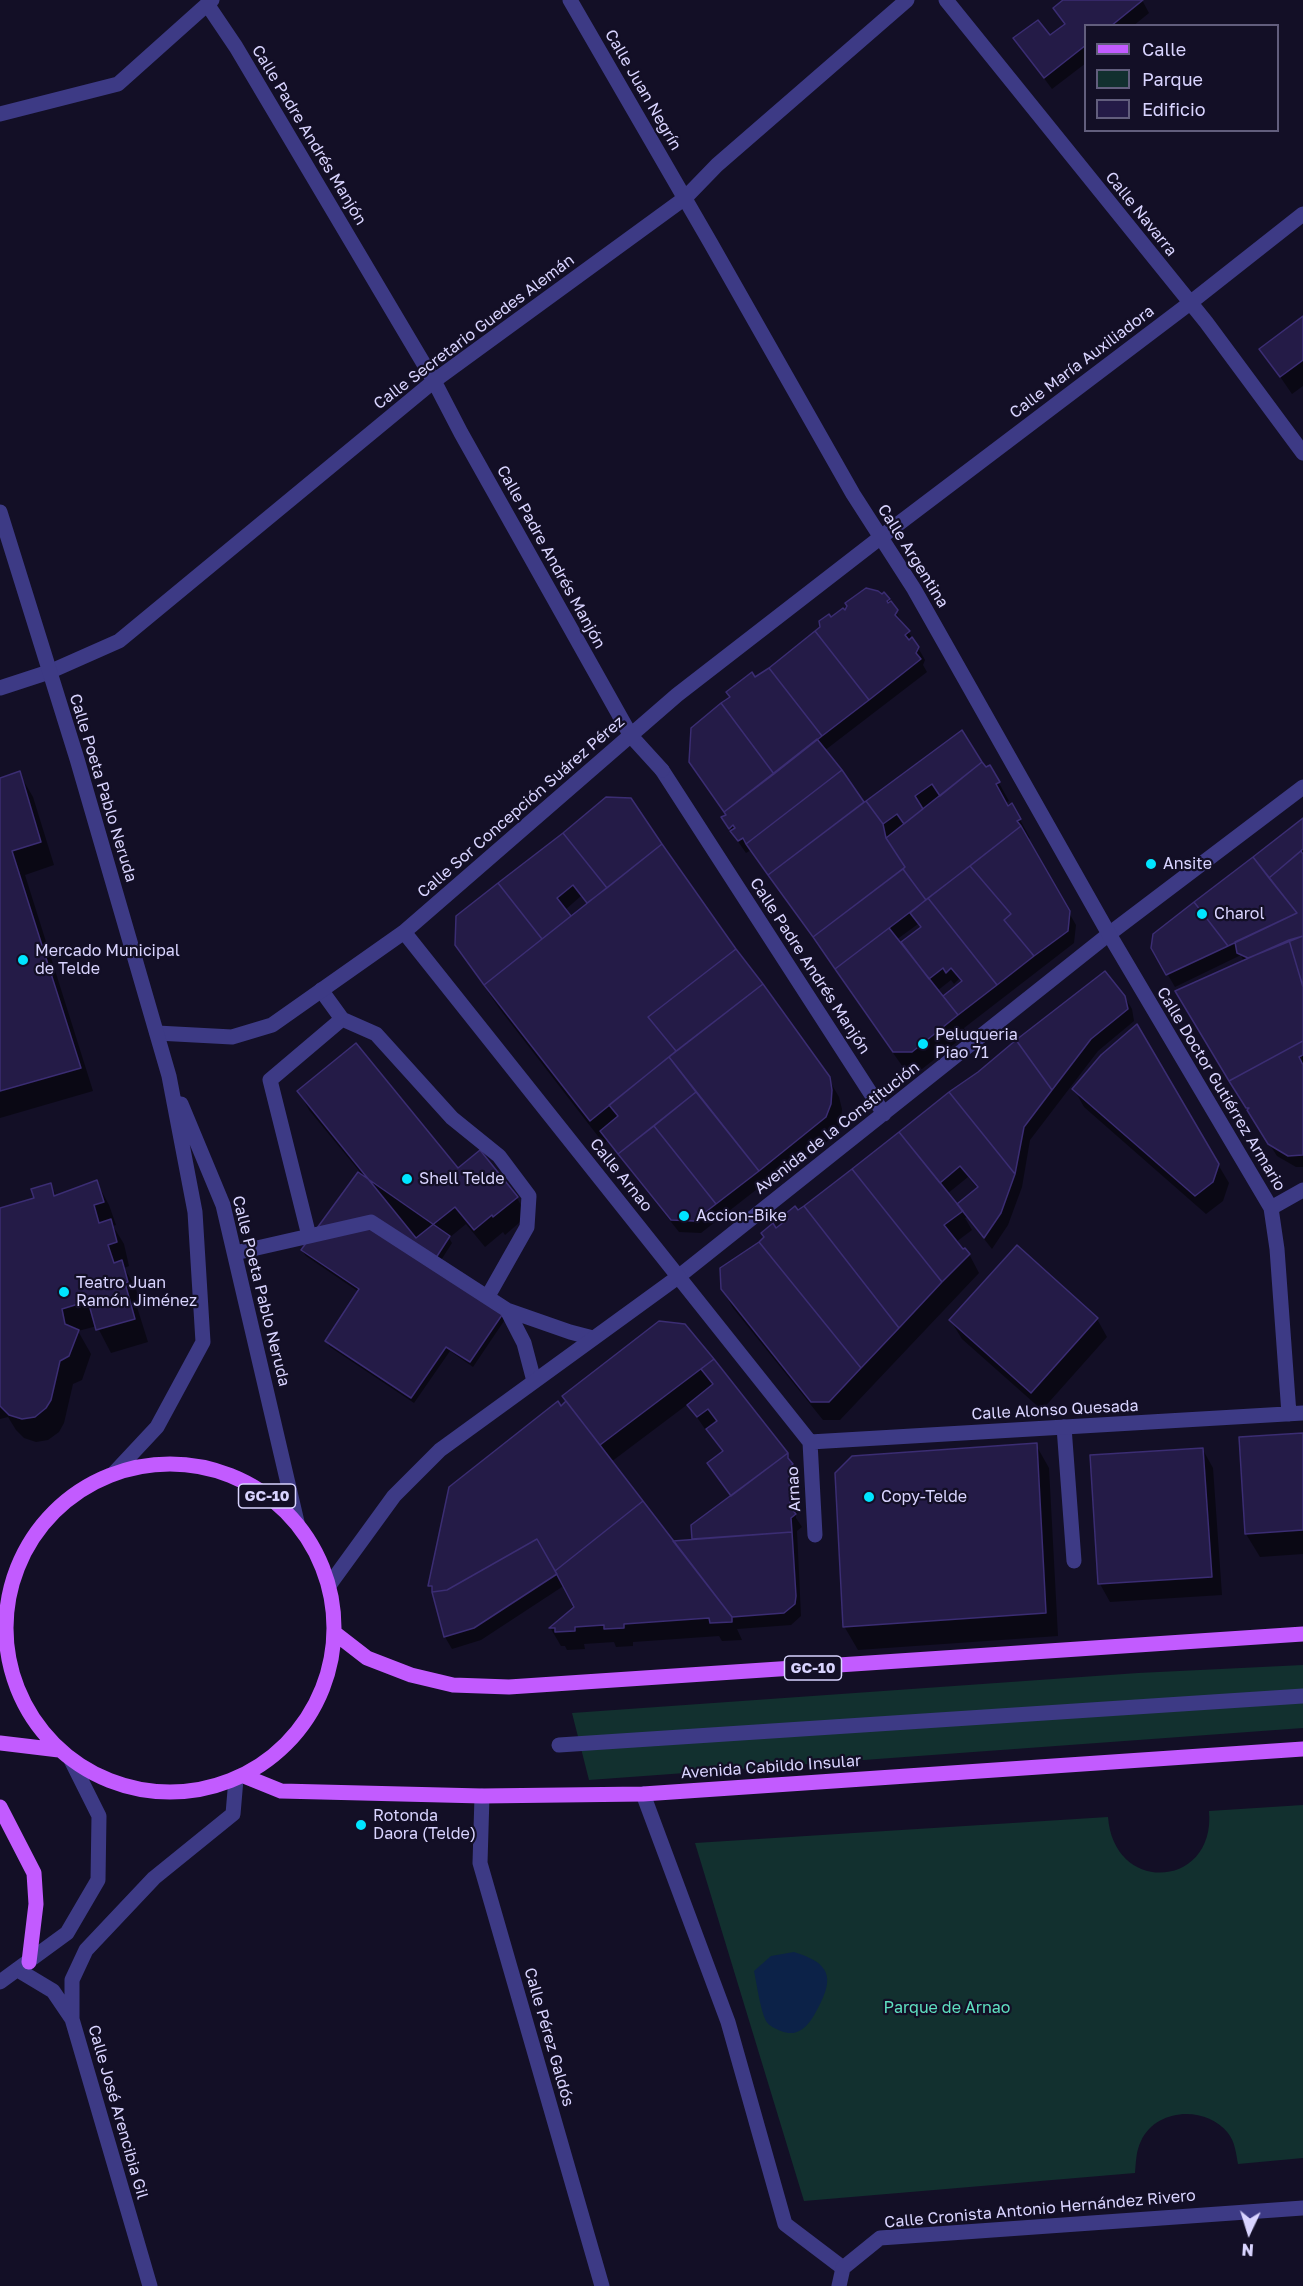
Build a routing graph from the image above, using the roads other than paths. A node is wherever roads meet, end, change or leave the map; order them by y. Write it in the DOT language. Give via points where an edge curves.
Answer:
graph roads {
  1 [pos="570,0"];
  2 [pos="907,0"];
  3 [pos="946,0"];
  4 [pos="210,2"];
  5 [pos="0,114"];
  6 [pos="685,198"];
  7 [pos="1303,214"];
  8 [pos="1190,303"];
  9 [pos="434,381"];
  10 [pos="1303,453"];
  11 [pos="0,512"];
  12 [pos="881,537"];
  13 [pos="49,672"];
  14 [pos="0,688"];
  15 [pos="631,736"];
  16 [pos="1303,787"];
  17 [pos="404,932"];
  18 [pos="1109,934"];
  19 [pos="321,990"];
  20 [pos="342,1018"];
  21 [pos="157,1033"];
  22 [pos="169,1076"];
  23 [pos="884,1114"];
  24 [pos="1303,1190"];
  25 [pos="1270,1208"];
  26 [pos="309,1236"];
  27 [pos="234,1253"];
  28 [pos="678,1277"];
  29 [pos="488,1296"];
  30 [pos="507,1310"];
  31 [pos="593,1338"];
  32 [pos="534,1381"];
  33 [pos="1296,1413"];
  34 [pos="1064,1427"];
  35 [pos="810,1442"];
  36 [pos="114,1473"];
  37 [pos="297,1522"];
  38 [pos="814,1535"];
  39 [pos="1074,1561"];
  40 [pos="5,1584"];
  41 [pos="330,1584"];
  42 [pos="336,1634"];
  43 [pos="1303,1634"];
  44 [pos="1303,1696"];
  45 [pos="0,1743"];
  46 [pos="559,1745"];
  47 [pos="1303,1749"];
  48 [pos="64,1754"];
  49 [pos="240,1778"];
  50 [pos="643,1794"];
  51 [pos="482,1796"];
  52 [pos="0,1807"];
  53 [pos="23,1966"];
  54 [pos="0,1982"];
  55 [pos="72,2019"];
  56 [pos="1303,2208"];
  57 [pos="843,2268"];
  58 [pos="150,2286"];
  59 [pos="602,2286"];
  60 [pos="839,2286"];
  1 -- 6 [label="street, Calle Juan Negrín"];
  2 -- 6 [label="street, Calle Secretario Guedes Alemán" via="717,165"];
  3 -- 8 [label="street, Calle Navarra"];
  4 -- 5 [label="street" via="118,84"];
  4 -- 9 [label="street, Calle Padre Andrés Manjón"];
  6 -- 9 [label="street, Calle Secretario Guedes Alemán"];
  6 -- 12 [label="street, Calle Argentina"];
  7 -- 8 [label="street, Calle María Auxiliadora"];
  8 -- 10 [label="street, Calle Navarra"];
  8 -- 12 [label="street, Calle María Auxiliadora"];
  9 -- 13 [label="street, Calle Secretario Guedes Alemán" via="119,640"];
  9 -- 15 [label="street, Calle Padre Andrés Manjón"];
  11 -- 13 [label="street, Calle Poeta Pablo Neruda"];
  12 -- 15 [label="street, Calle Sor Concepción Suárez Pérez" via="677,695"];
  12 -- 18 [label="street, Calle Argentina"];
  13 -- 14 [label="street, Calle Secretario Guedes Alemán"];
  13 -- 21 [label="street, Calle Poeta Pablo Neruda"];
  15 -- 17 [label="street, Calle Sor Concepción Suárez Pérez"];
  15 -- 23 [label="street, Calle Padre Andrés Manjón" via="662,770"];
  16 -- 18 [label="street, Avenida de la Constitución"];
  17 -- 19 [label="street, Calle Sor Concepción Suárez Pérez"];
  17 -- 28 [label="street, Calle Arnao"];
  18 -- 23 [label="street, Avenida de la Constitución"];
  18 -- 25 [label="street, Calle Doctor Gutiérrez Armario"];
  19 -- 20 [label="street"];
  19 -- 21 [label="street, Calle Sor Concepción Suárez Pérez" via="272,1024 232,1037"];
  20 -- 26 [label="street" via="270,1080"];
  20 -- 29 [label="street" via="376,1034 452,1118 499,1156 529,1196 527,1227"];
  21 -- 22 [label="street, Calle Poeta Pablo Neruda"];
  22 -- 27 [label="street, Calle Poeta Pablo Neruda" via="223,1205"];
  22 -- 36 [label="street, Calle Poeta Pablo Neruda" via="195,1212 203,1342 157,1427"];
  23 -- 28 [label="street, Avenida de la Constitución"];
  24 -- 25 [label="street"];
  25 -- 33 [label="street, Calle Doctor Gutiérrez Armario"];
  26 -- 27 [label="street"];
  26 -- 29 [label="street" via="370,1222"];
  27 -- 37 [label="street, Calle Poeta Pablo Neruda"];
  28 -- 31 [label="street, Avenida de la Constitución"];
  28 -- 35 [label="street, Calle Arnao"];
  29 -- 30 [label="street"];
  30 -- 31 [label="street"];
  30 -- 32 [label="street" via="524,1342"];
  31 -- 32 [label="street, Avenida de la Constitución"];
  32 -- 41 [label="street, Avenida de la Constitución" via="440,1450 394,1496"];
  33 -- 34 [label="street, Calle Alonso Quesada"];
  34 -- 35 [label="street, Calle Alonso Quesada"];
  34 -- 39 [label="street"];
  35 -- 38 [label="street, Arnao"];
  36 -- 37 [label="main road, GC-10" via="164,1463 213,1469 259,1489"];
  36 -- 40 [label="main road, GC-10" via="69,1498 55,1512 34,1535"];
  37 -- 41 [label="main road, GC-10" via="317,1551"];
  40 -- 48 [label="main road, GC-10" via="4,1626 11,1672 29,1715"];
  41 -- 42 [label="main road, GC-10"];
  42 -- 43 [label="main road, GC-10" via="367,1658 411,1675 453,1685 509,1688"];
  42 -- 49 [label="main road, GC-10" via="329,1678 310,1718 281,1751"];
  44 -- 46 [label="street"];
  45 -- 48 [label="main road, GC-10"];
  47 -- 50 [label="main road, Avenida Cabildo Insular"];
  48 -- 49 [label="main road, GC-10" via="100,1778 147,1792 196,1791"];
  48 -- 53 [label="street" via="99,1816 98,1880 67,1933"];
  49 -- 51 [label="main road, Avenida Cabildo Insular" via="281,1791"];
  49 -- 55 [label="street" via="233,1814 154,1878 86,1950 72,1980"];
  50 -- 51 [label="main road, Avenida Cabildo Insular"];
  50 -- 57 [label="street" via="728,2022 785,2224"];
  51 -- 59 [label="street, Calle Pérez Galdós" via="480,1863"];
  52 -- 53 [label="main road" via="34,1873 36,1904"];
  53 -- 54 [label="street"];
  53 -- 55 [label="street, Calle José Arencibia Gil" via="53,1991"];
  55 -- 58 [label="street, Calle José Arencibia Gil"];
  56 -- 57 [label="street, Calle Cronista Antonio Hernández Rivero" via="880,2238"];
  57 -- 60 [label="street"];
}
